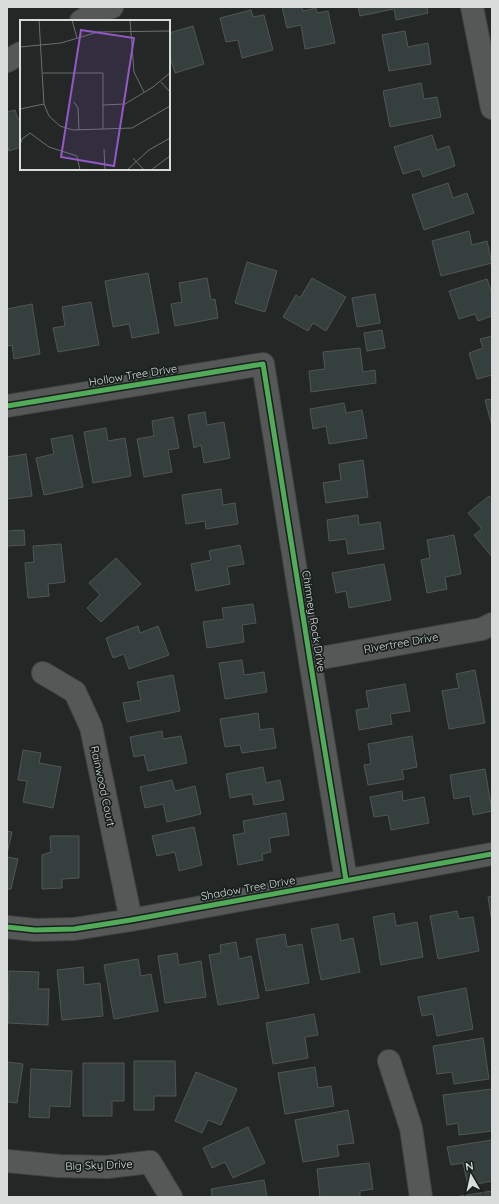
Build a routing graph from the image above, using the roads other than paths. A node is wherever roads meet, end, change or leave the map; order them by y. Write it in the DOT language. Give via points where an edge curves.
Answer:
graph roads {
  1 [pos="112,7"];
  2 [pos="472,7"];
  3 [pos="82,20"];
  4 [pos="20,54"];
  5 [pos="7,61"];
  6 [pos="492,108"];
  7 [pos="263,364"];
  8 [pos="7,406"];
  9 [pos="492,624"];
  10 [pos="310,660"];
  11 [pos="43,673"];
  12 [pos="492,854"];
  13 [pos="346,880"];
  14 [pos="131,920"];
  15 [pos="7,927"];
  16 [pos="389,1061"];
  17 [pos="7,1161"];
  18 [pos="171,1197"];
  19 [pos="421,1197"];
  1 -- 3 [label="street"];
  2 -- 6 [label="street"];
  4 -- 5 [label="street"];
  7 -- 8 [label="street, Hollow Tree Drive"];
  7 -- 10 [label="street, Chimney Rock Drive"];
  9 -- 10 [label="street, Rivertree Drive" via="482,629"];
  10 -- 13 [label="street, Chimney Rock Drive"];
  11 -- 14 [label="street, Rainwood Court" via="75,692 91,727"];
  12 -- 13 [label="street, Shadow Tree Drive"];
  13 -- 14 [label="street, Shadow Tree Drive"];
  14 -- 15 [label="street, Shadow Tree Drive" via="74,929 35,930"];
  16 -- 19 [label="street" via="411,1128"];
  17 -- 18 [label="street, Big Sky Drive" via="59,1166 107,1166 150,1162"];
}
